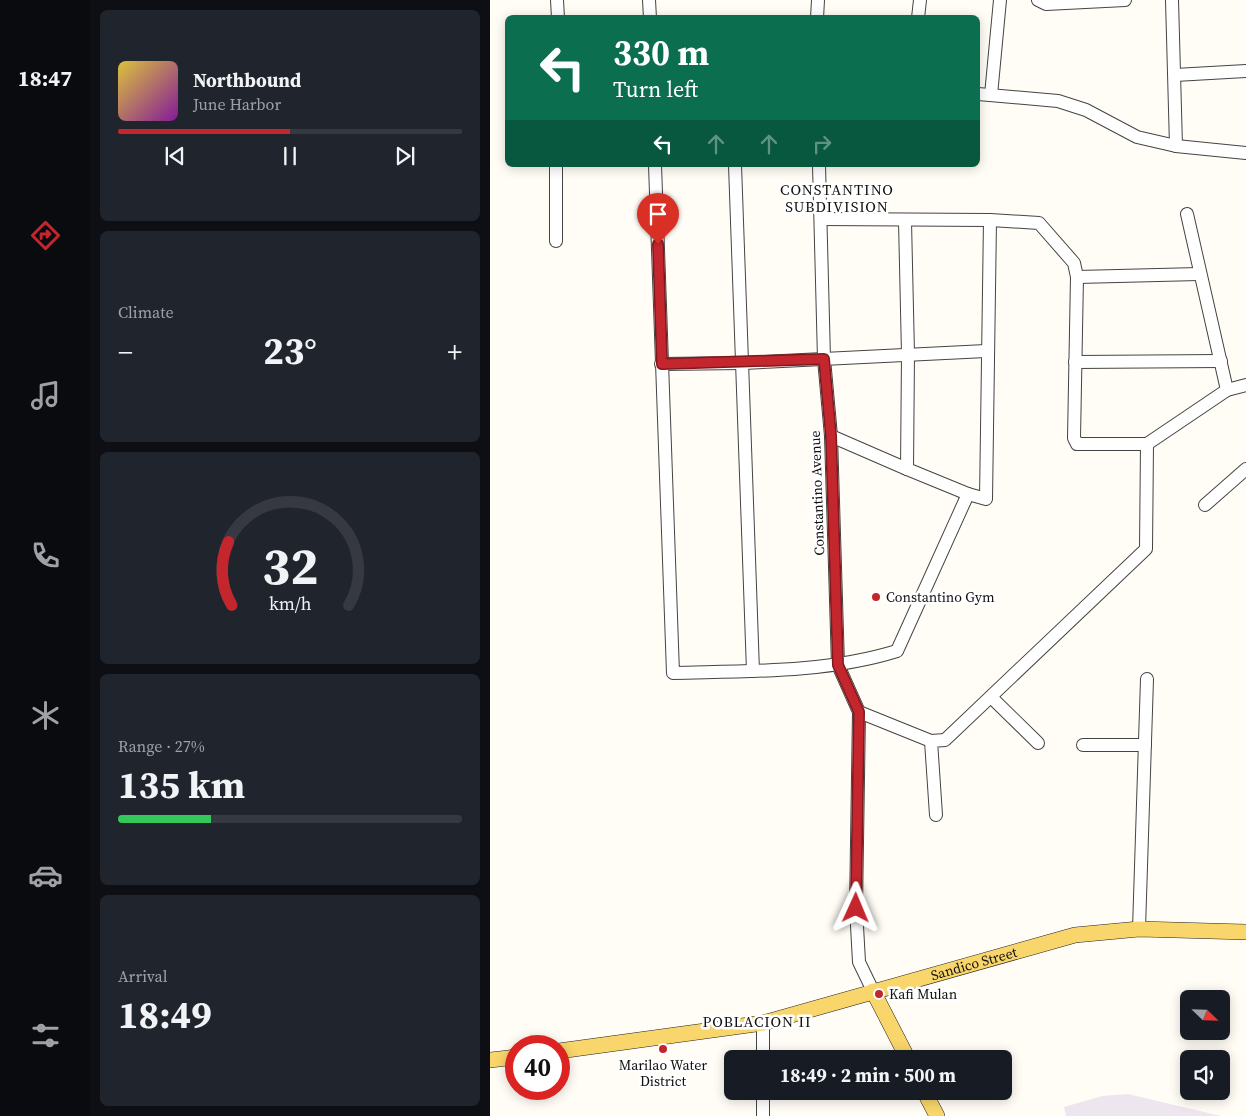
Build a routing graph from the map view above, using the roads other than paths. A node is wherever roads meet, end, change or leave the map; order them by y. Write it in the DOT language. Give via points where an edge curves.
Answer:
graph roads {
  1 [pos="557,0"];
  2 [pos="649,0"];
  3 [pos="818,0"];
  4 [pos="920,0"];
  5 [pos="1000,0"];
  6 [pos="1038,0"];
  7 [pos="1125,0"];
  8 [pos="1172,0"];
  9 [pos="558,15"];
  10 [pos="650,15"];
  11 [pos="817,15"];
  12 [pos="918,15"];
  13 [pos="1246,71"];
  14 [pos="1175,75"];
  15 [pos="980,94"];
  16 [pos="991,95"];
  17 [pos="1176,146"];
  18 [pos="1246,153"];
  19 [pos="556,167"];
  20 [pos="655,167"];
  21 [pos="734,167"];
  22 [pos="819,167"];
  23 [pos="1187,214"];
  24 [pos="821,219"];
  25 [pos="990,220"];
  26 [pos="905,221"];
  27 [pos="556,241"];
  28 [pos="1200,274"];
  29 [pos="1077,277"];
  30 [pos="986,351"];
  31 [pos="908,354"];
  32 [pos="824,359"];
  33 [pos="1221,361"];
  34 [pos="1075,362"];
  35 [pos="743,363"];
  36 [pos="662,364"];
  37 [pos="1246,385"];
  38 [pos="1227,390"];
  39 [pos="831,436"];
  40 [pos="1147,444"];
  41 [pos="907,469"];
  42 [pos="1246,469"];
  43 [pos="968,494"];
  44 [pos="1205,505"];
  45 [pos="838,665"];
  46 [pos="753,671"];
  47 [pos="1148,679"];
  48 [pos="991,697"];
  49 [pos="859,712"];
  50 [pos="931,741"];
  51 [pos="1038,743"];
  52 [pos="1083,745"];
  53 [pos="1145,745"];
  54 [pos="936,815"];
  55 [pos="1139,929"];
  56 [pos="1246,932"];
  57 [pos="873,991"];
  58 [pos="763,1023"];
  59 [pos="570,1049"];
  60 [pos="763,1050"];
  61 [pos="903,1050"];
  62 [pos="505,1058"];
  63 [pos="490,1060"];
  64 [pos="763,1100"];
  65 [pos="929,1100"];
  66 [pos="763,1116"];
  67 [pos="937,1116"];
  1 -- 9 [label="street"];
  2 -- 10 [label="street"];
  3 -- 11 [label="street"];
  4 -- 12 [label="street"];
  5 -- 16 [label="street"];
  6 -- 7 [label="street" via="1046,4"];
  8 -- 14 [label="street"];
  13 -- 14 [label="street"];
  14 -- 17 [label="street"];
  15 -- 16 [label="street"];
  16 -- 17 [label="street" via="1058,101 1086,110 1137,137"];
  17 -- 18 [label="street"];
  19 -- 27 [label="street"];
  20 -- 36 [label="street"];
  21 -- 35 [label="street"];
  22 -- 24 [label="street, Constantino Avenue"];
  23 -- 28 [label="street"];
  24 -- 26 [label="street"];
  24 -- 32 [label="street, Constantino Avenue"];
  25 -- 26 [label="street"];
  25 -- 29 [label="street" via="1039,223 1074,263"];
  25 -- 30 [label="street"];
  26 -- 31 [label="street"];
  28 -- 29 [label="street"];
  28 -- 33 [label="street"];
  29 -- 34 [label="street"];
  30 -- 31 [label="street"];
  30 -- 43 [label="street" via="986,499"];
  31 -- 32 [label="street"];
  31 -- 41 [label="street"];
  32 -- 35 [label="street"];
  32 -- 39 [label="street, Constantino Avenue"];
  33 -- 34 [label="street"];
  33 -- 38 [label="street"];
  34 -- 40 [label="street" via="1075,442 1081,445"];
  35 -- 36 [label="street"];
  35 -- 46 [label="street"];
  36 -- 46 [label="street" via="674,673"];
  37 -- 38 [label="street"];
  38 -- 40 [label="street"];
  39 -- 41 [label="street"];
  39 -- 45 [label="street, Constantino Avenue"];
  40 -- 48 [label="street" via="1146,549"];
  41 -- 43 [label="street"];
  42 -- 44 [label="street"];
  43 -- 45 [label="street" via="899,650"];
  45 -- 46 [label="street"];
  45 -- 49 [label="street, Constantino Avenue"];
  47 -- 53 [label="street"];
  48 -- 50 [label="street" via="945,740"];
  48 -- 51 [label="street"];
  49 -- 50 [label="street"];
  49 -- 57 [label="street, Constantino Avenue" via="856,908 859,962"];
  50 -- 54 [label="street"];
  52 -- 53 [label="street"];
  53 -- 55 [label="street"];
  55 -- 56 [label="main road, Sandico Street"];
  55 -- 57 [label="main road, Sandico Street" via="1075,935"];
  57 -- 58 [label="main road, Sandico Street"];
  57 -- 61 [label="main road"];
  58 -- 59 [label="main road, Sandico Street"];
  58 -- 60 [label="street"];
  62 -- 63 [label="main road"];
  64 -- 66 [label="street"];
  65 -- 67 [label="main road"];
}
